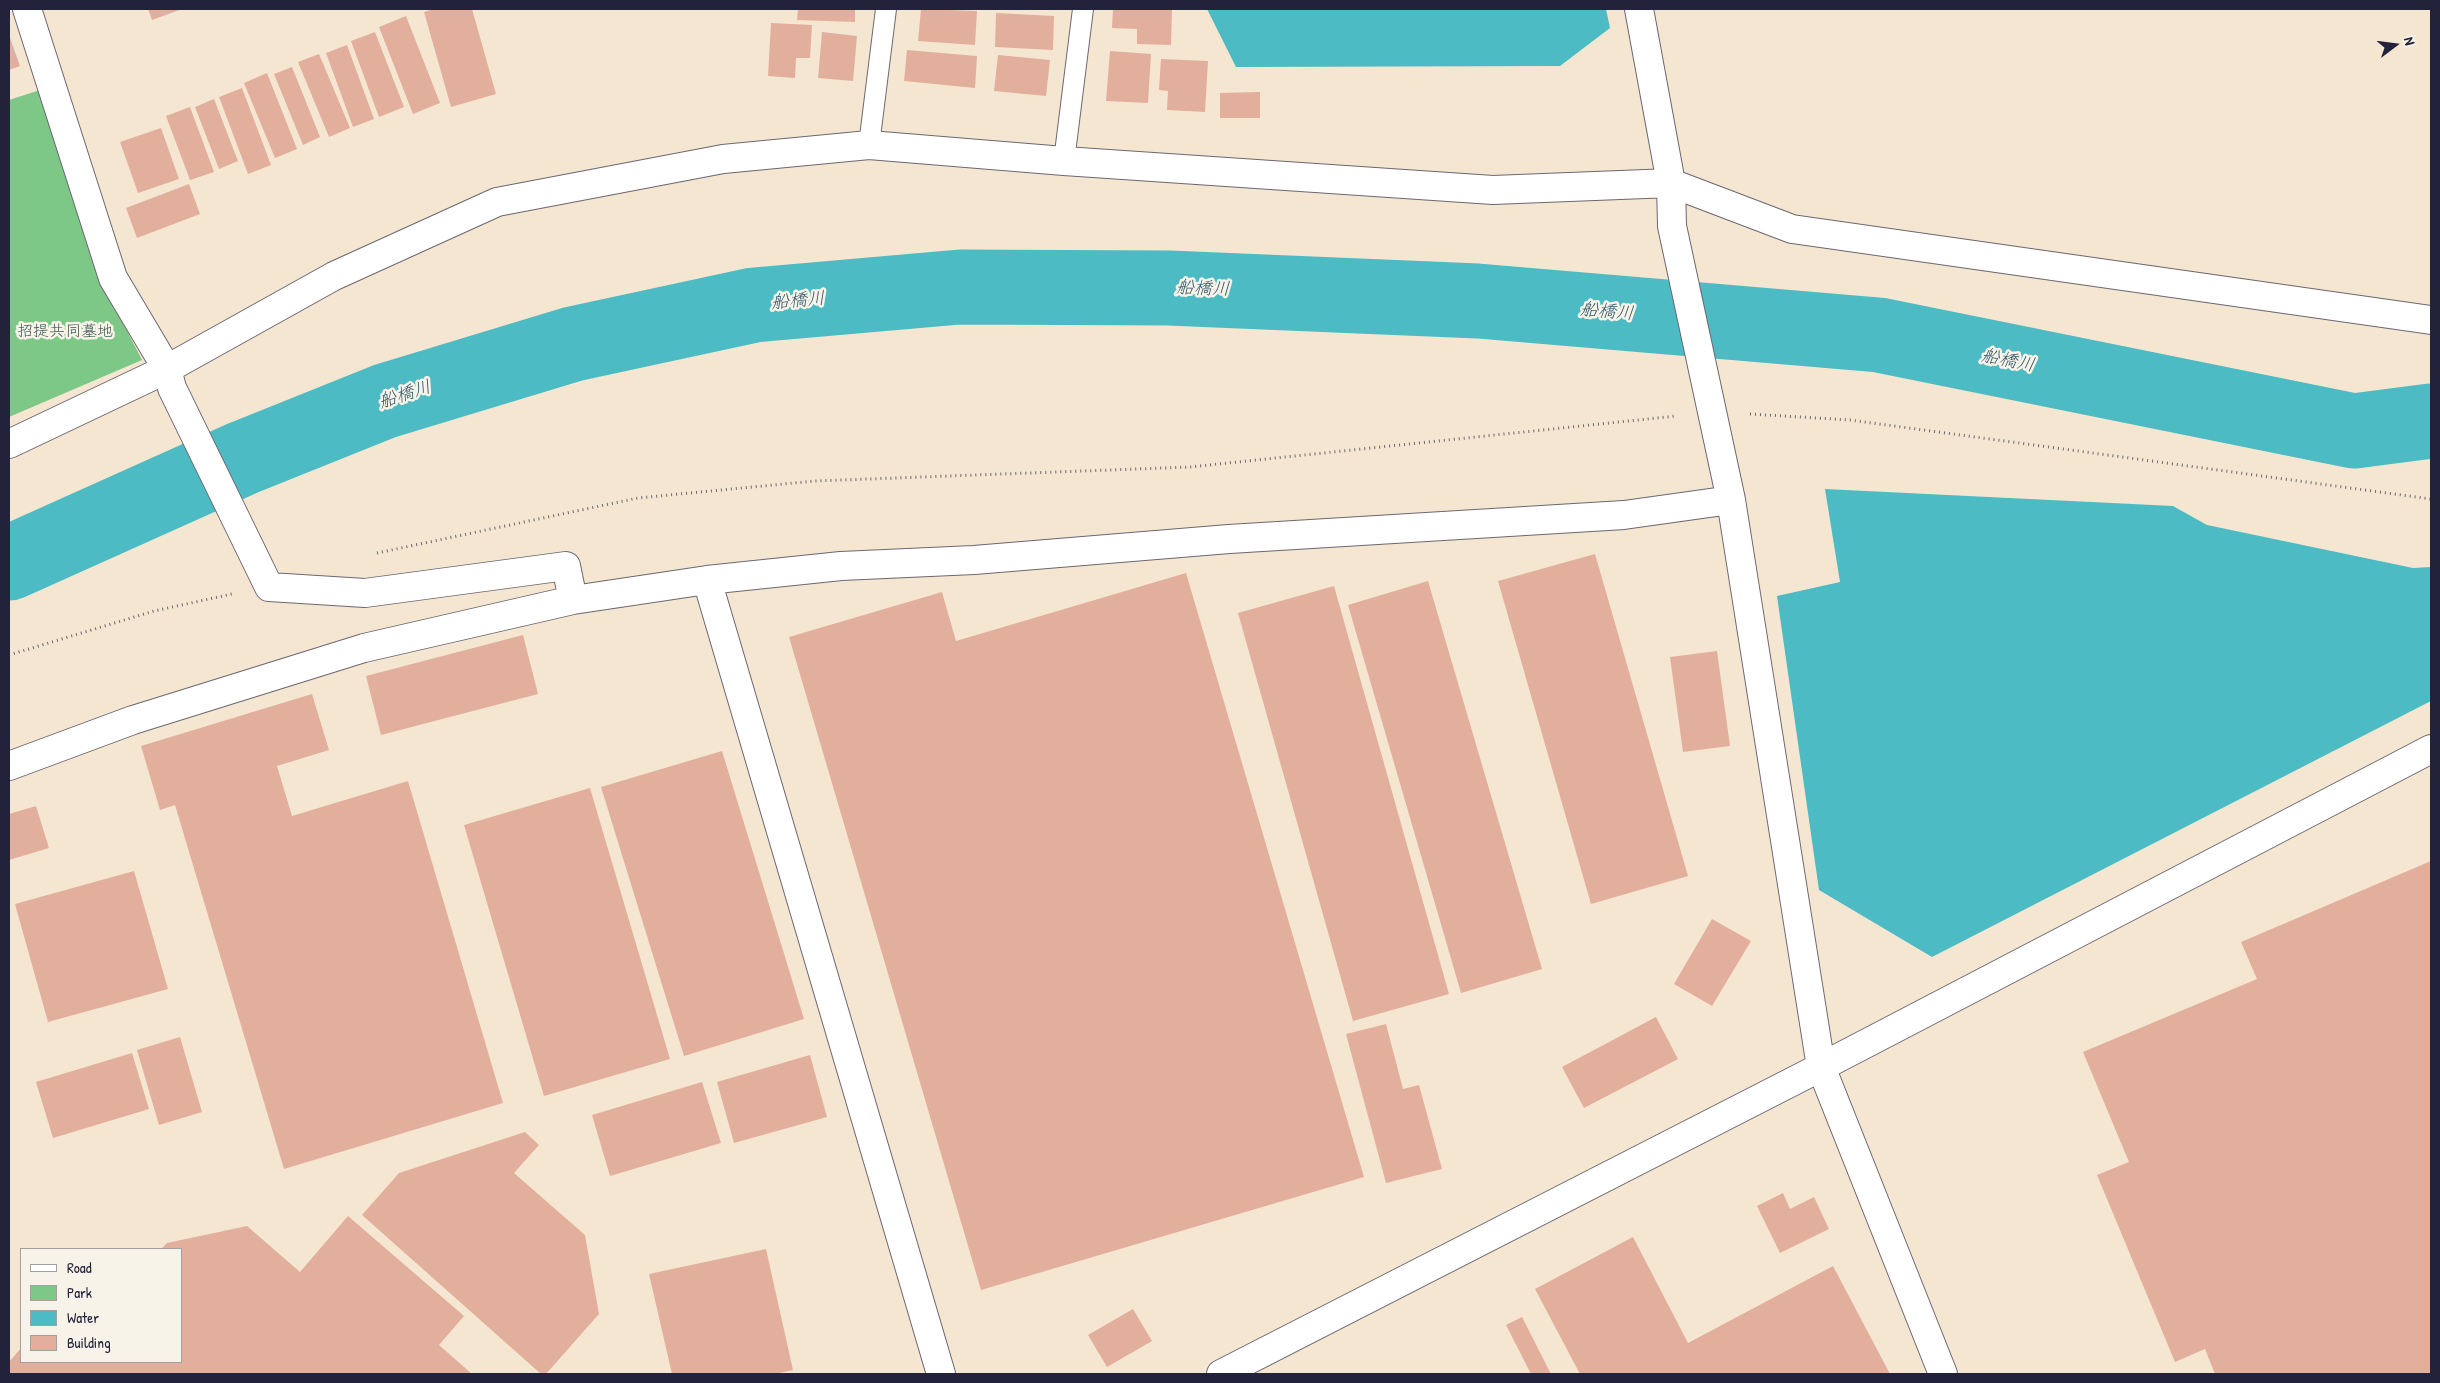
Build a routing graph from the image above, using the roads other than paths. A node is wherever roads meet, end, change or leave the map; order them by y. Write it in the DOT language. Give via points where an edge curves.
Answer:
graph roads {
  1 [pos="27,9"];
  2 [pos="886,9"];
  3 [pos="1083,9"];
  4 [pos="1639,9"];
  5 [pos="869,145"];
  6 [pos="1064,161"];
  7 [pos="1671,183"];
  8 [pos="2431,320"];
  9 [pos="169,379"];
  10 [pos="9,444"];
  11 [pos="1731,500"];
  12 [pos="707,580"];
  13 [pos="573,600"];
  14 [pos="2431,749"];
  15 [pos="9,766"];
  16 [pos="1821,1067"];
  17 [pos="941,1374"];
  18 [pos="1221,1374"];
  19 [pos="1943,1374"];
  1 -- 9 [label="street" via="113,278"];
  2 -- 5 [label="lane"];
  3 -- 6 [label="lane"];
  4 -- 7 [label="street"];
  5 -- 6 [label="street"];
  5 -- 9 [label="street" via="723,159 496,202 334,276"];
  6 -- 7 [label="street" via="1493,190"];
  7 -- 8 [label="street" via="1792,229"];
  7 -- 11 [label="street" via="1672,226"];
  9 -- 10 [label="street"];
  9 -- 13 [label="street" via="269,587 366,594 566,566"];
  11 -- 12 [label="street" via="1624,514 1229,539 974,560 841,566"];
  11 -- 16 [label="street"];
  12 -- 13 [label="street"];
  12 -- 17 [label="street"];
  13 -- 15 [label="street" via="364,648 132,720"];
  14 -- 16 [label="street"];
  16 -- 18 [label="street"];
  16 -- 19 [label="street"];
}
